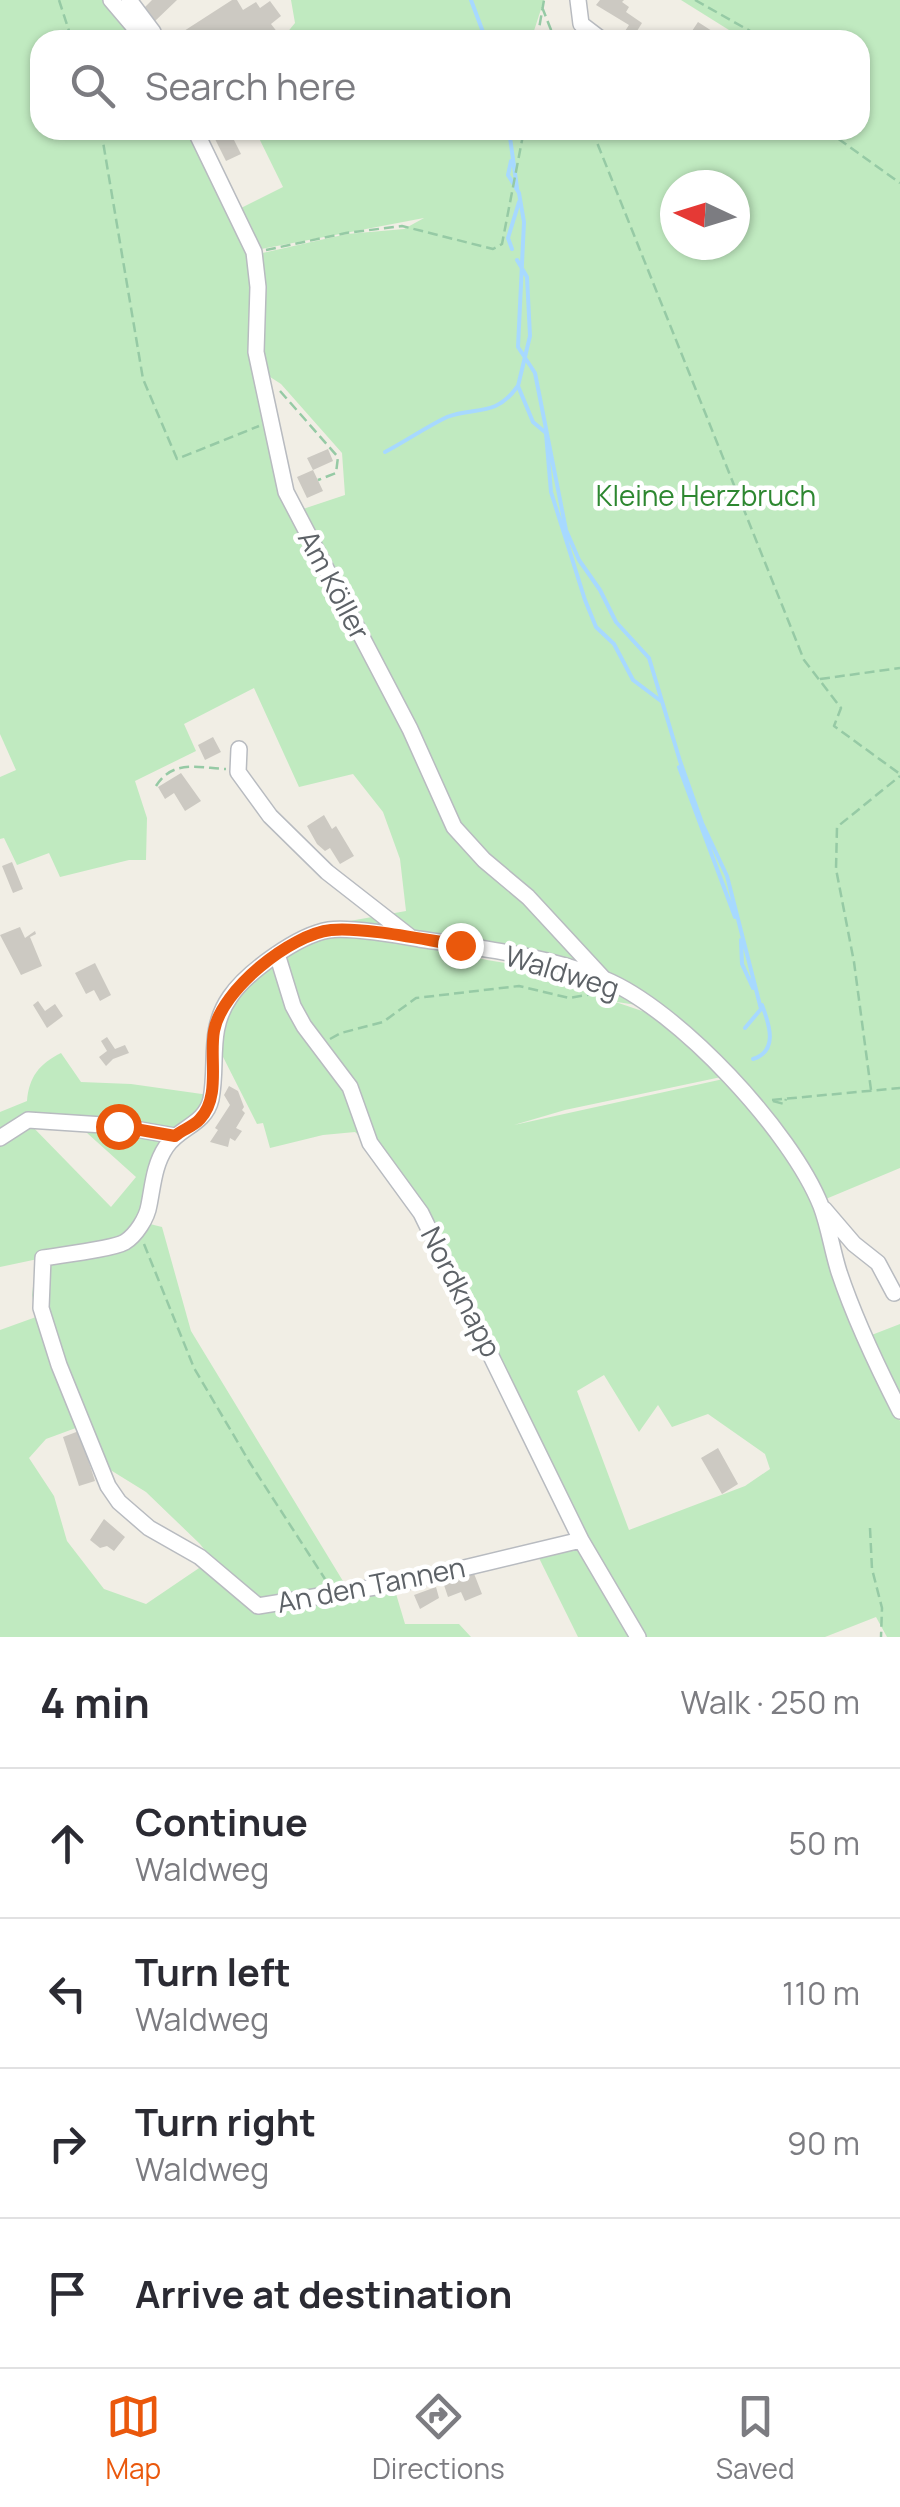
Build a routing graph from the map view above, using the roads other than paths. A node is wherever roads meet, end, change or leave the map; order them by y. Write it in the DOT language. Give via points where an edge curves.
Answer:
graph roads {
  1 [pos="111,0"];
  2 [pos="128,0"];
  3 [pos="578,0"];
  4 [pos="136,30"];
  5 [pos="151,30"];
  6 [pos="589,30"];
  7 [pos="200,140"];
  8 [pos="240,749"];
  9 [pos="410,937"];
  10 [pos="276,954"];
  11 [pos="604,979"];
  12 [pos="175,1136"];
  13 [pos="0,1138"];
  14 [pos="820,1206"];
  15 [pos="894,1293"];
  16 [pos="900,1410"];
  17 [pos="581,1540"];
  18 [pos="638,1637"];
  1 -- 4 [label="street"];
  2 -- 5 [label="street"];
  3 -- 6 [label="street" via="581,24"];
  7 -- 11 [label="street, Am Köller" via="254,252 256,352 286,492 454,827"];
  8 -- 9 [label="street" via="238,772 254,797 356,897"];
  9 -- 10 [label="street, Waldweg" via="328,930"];
  9 -- 11 [label="street, Waldweg"];
  10 -- 12 [label="street, Waldweg" via="230,997 214,1028 210,1102 201,1119"];
  10 -- 17 [label="street, Nordknapp" via="292,1006 350,1087 370,1143 421,1213"];
  11 -- 14 [label="street, Waldweg" via="660,1012 731,1076"];
  12 -- 13 [label="street" via="28,1120"];
  12 -- 17 [label="street, An den Tannen" via="159,1160 146,1219 124,1243 43,1258 40,1308 99,1469 119,1502 148,1528 200,1556 258,1606 406,1582"];
  14 -- 15 [label="street" via="878,1262"];
  14 -- 16 [label="street, Waldweg" via="874,1361"];
  17 -- 18 [label="street, Nordknapp"];
}
